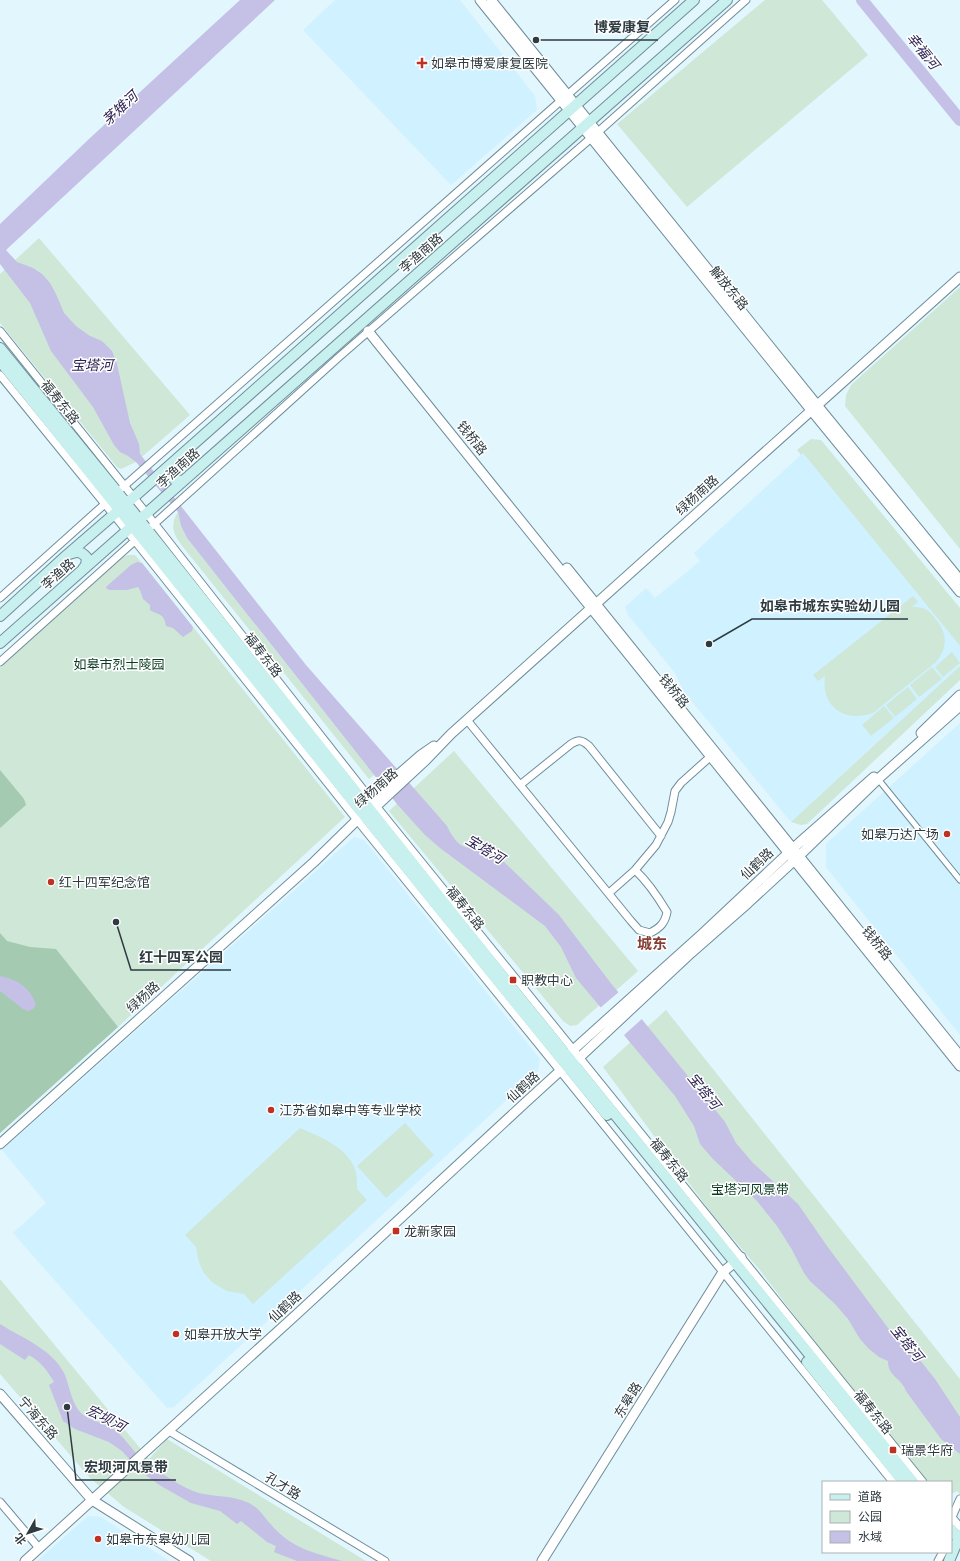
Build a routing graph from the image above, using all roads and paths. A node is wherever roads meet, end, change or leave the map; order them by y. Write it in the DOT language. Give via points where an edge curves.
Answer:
graph roads {
  1 [pos="480,0"];
  2 [pos="491,0"];
  3 [pos="675,0"];
  4 [pos="694,0"];
  5 [pos="727,0"];
  6 [pos="746,0"];
  7 [pos="565,98"];
  8 [pos="573,108"];
  9 [pos="586,124"];
  10 [pos="595,135"];
  11 [pos="960,277"];
  12 [pos="371,329"];
  13 [pos="0,331"];
  14 [pos="0,348"];
  15 [pos="0,361"];
  16 [pos="0,375"];
  17 [pos="814,407"];
  18 [pos="170,465"];
  19 [pos="183,481"];
  20 [pos="114,495"];
  21 [pos="123,506"];
  22 [pos="137,523"];
  23 [pos="144,533"];
  24 [pos="67,555"];
  25 [pos="80,572"];
  26 [pos="960,580"];
  27 [pos="960,592"];
  28 [pos="0,598"];
  29 [pos="593,606"];
  30 [pos="0,616"];
  31 [pos="0,643"];
  32 [pos="0,662"];
  33 [pos="960,695"];
  34 [pos="960,706"];
  35 [pos="467,720"];
  36 [pos="710,757"];
  37 [pos="878,779"];
  38 [pos="520,785"];
  39 [pos="369,807"];
  40 [pos="661,836"];
  41 [pos="790,851"];
  42 [pos="796,859"];
  43 [pos="635,870"];
  44 [pos="960,880"];
  45 [pos="609,893"];
  46 [pos="591,1040"];
  47 [pos="960,1056"];
  48 [pos="569,1061"];
  49 [pos="960,1066"];
  50 [pos="0,1144"];
  51 [pos="732,1264"];
  52 [pos="0,1394"];
  53 [pos="169,1431"];
  54 [pos="892,1481"];
  55 [pos="902,1481"];
  56 [pos="912,1481"];
  57 [pos="922,1481"];
  58 [pos="960,1499"];
  59 [pos="92,1500"];
  60 [pos="0,1502"];
  61 [pos="952,1517"];
  62 [pos="952,1520"];
  63 [pos="960,1527"];
  64 [pos="952,1536"];
  65 [pos="40,1548"];
  66 [pos="954,1549"];
  67 [pos="949,1553"];
  68 [pos="25,1561"];
  69 [pos="189,1561"];
  70 [pos="385,1561"];
  71 [pos="542,1561"];
  72 [pos="938,1561"];
  1 -- 7 [label="street, 解放东路"];
  2 -- 7 [label="street, 解放东路"];
  3 -- 7 [label="street"];
  4 -- 8 [label="main road, 李渔南路"];
  5 -- 9 [label="main road, 李渔南路"];
  6 -- 10 [label="street"];
  7 -- 8 [label="street, 解放东路"];
  7 -- 20 [label="street"];
  8 -- 9 [label="street, 解放东路"];
  8 -- 18 [label="main road, 李渔南路"];
  9 -- 10 [label="street, 解放东路"];
  9 -- 19 [label="main road, 李渔南路"];
  10 -- 12 [label="street"];
  10 -- 17 [label="street, 解放东路"];
  11 -- 17 [label="street, 绿杨南路"];
  12 -- 23 [label="street"];
  12 -- 29 [label="street, 钱桥路" via="511,507"];
  13 -- 20 [label="street"];
  14 -- 20 [label="main road, 福寿东路"];
  15 -- 20 [label="main road, 福寿东路"];
  16 -- 20 [label="street"];
  17 -- 26 [label="street, 解放东路"];
  17 -- 27 [label="street, 解放东路"];
  17 -- 29 [label="street, 绿杨南路"];
  18 -- 19 [label="main road" via="170,474 175,480"];
  18 -- 21 [label="main road, 李渔南路"];
  19 -- 22 [label="main road, 李渔南路"];
  20 -- 21 [label="main road, 福寿东路"];
  20 -- 21 [label="street"];
  20 -- 28 [label="street"];
  21 -- 22 [label="main road, 福寿东路"];
  21 -- 22 [label="street"];
  21 -- 24 [label="main road, 李渔路"];
  22 -- 23 [label="main road, 福寿东路"];
  22 -- 23 [label="street"];
  22 -- 25 [label="main road, 李渔路"];
  23 -- 32 [label="street"];
  23 -- 39 [label="main road, 福寿东路"];
  23 -- 39 [label="street"];
  24 -- 25 [label="main road" via="78,551 87,558 86,565"];
  24 -- 30 [label="main road, 李渔路"];
  25 -- 31 [label="main road, 李渔路"];
  29 -- 35 [label="street, 绿杨南路"];
  29 -- 36 [label="street, 钱桥路"];
  29 -- 41 [label="street, 钱桥路"];
  33 -- 41 [label="street, 仙鹤路" via="874,777"];
  34 -- 37 [label="street, 仙鹤路"];
  35 -- 38 [label="street"];
  35 -- 39 [label="street, 绿杨南路"];
  36 -- 40 [label="street" via="675,791 671,812"];
  36 -- 41 [label="street, 钱桥路"];
  37 -- 42 [label="street, 仙鹤路"];
  37 -- 44 [label="street"];
  38 -- 40 [label="street" via="570,744 577,740 583,741"];
  38 -- 45 [label="street"];
  39 -- 48 [label="main road, 福寿东路"];
  39 -- 48 [label="street"];
  39 -- 50 [label="street, 绿杨路" via="314,862"];
  40 -- 43 [label="street"];
  41 -- 42 [label="street, 钱桥路"];
  41 -- 46 [label="street, 仙鹤路" via="641,988"];
  42 -- 46 [label="street, 仙鹤路" via="647,995"];
  42 -- 47 [label="street, 钱桥路"];
  42 -- 49 [label="street, 钱桥路"];
  43 -- 45 [label="street"];
  43 -- 45 [label="street" via="667,912 665,921 658,929 650,933 639,930"];
  46 -- 48 [label="street, 仙鹤路"];
  48 -- 51 [label="main road, 福寿东路"];
  48 -- 51 [label="street"];
  48 -- 53 [label="street, 仙鹤路"];
  51 -- 54 [label="street"];
  51 -- 55 [label="main road, 福寿东路"];
  51 -- 56 [label="main road, 福寿东路"];
  51 -- 57 [label="street"];
  51 -- 71 [label="street, 东皋路"];
  52 -- 59 [label="street, 宁海东路"];
  53 -- 59 [label="street, 仙鹤路"];
  53 -- 70 [label="street, 孔才路"];
  58 -- 61 [label="street"];
  59 -- 65 [label="street, 仙鹤路"];
  59 -- 69 [label="street, 宁海东路"];
  60 -- 65 [label="street"];
  62 -- 63 [label="street"];
  64 -- 66 [label="main road"];
  65 -- 68 [label="street, 仙鹤路"];
  67 -- 72 [label="street"];
}
